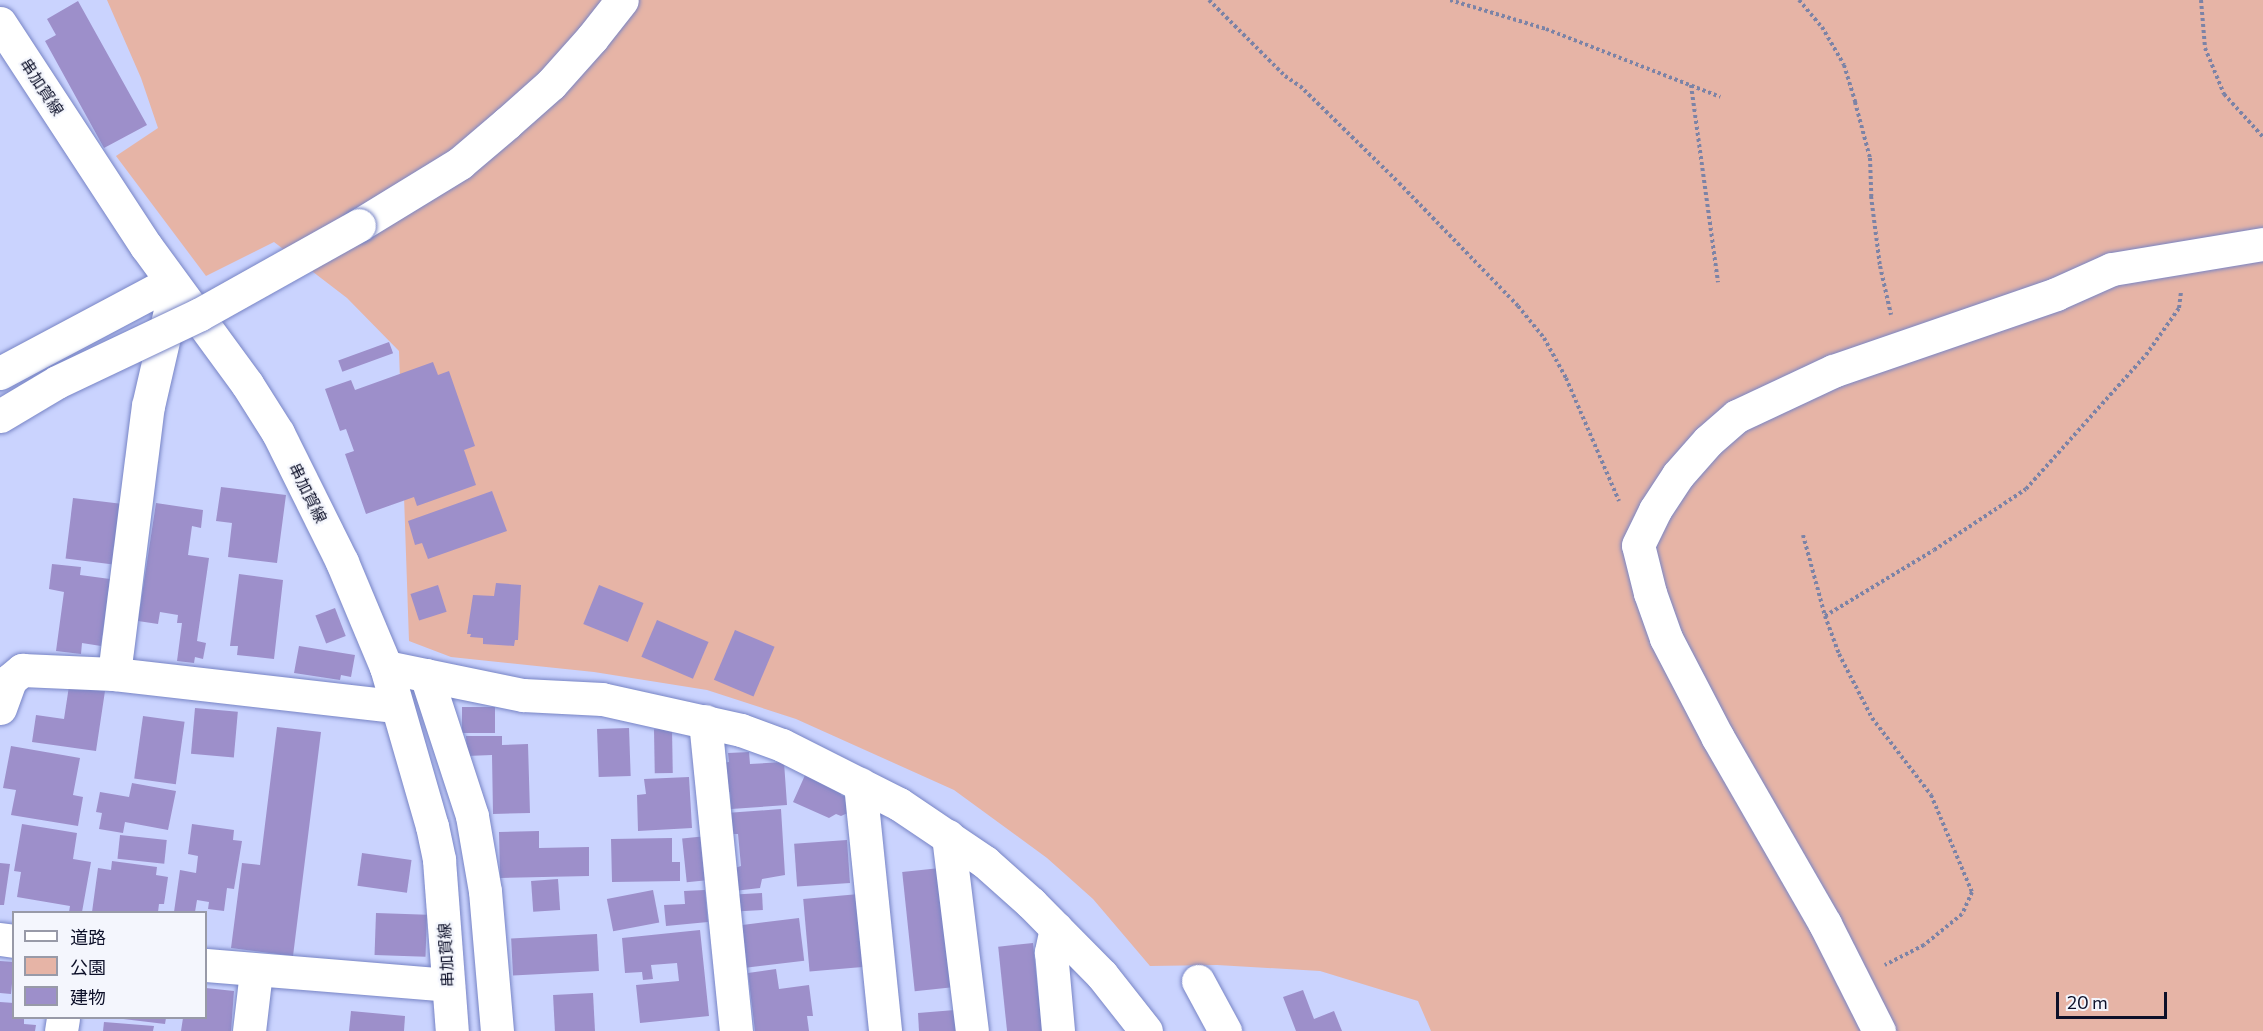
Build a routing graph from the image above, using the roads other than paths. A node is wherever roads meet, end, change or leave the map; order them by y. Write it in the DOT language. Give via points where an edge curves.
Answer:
graph roads {
  1 [pos="621,0"];
  2 [pos="0,23"];
  3 [pos="2263,244"];
  4 [pos="173,285"];
  5 [pos="0,373"];
  6 [pos="0,416"];
  7 [pos="386,667"];
  8 [pos="114,674"];
  9 [pos="426,675"];
  10 [pos="395,706"];
  11 [pos="0,708"];
  12 [pos="705,722"];
  13 [pos="860,784"];
  14 [pos="948,836"];
  15 [pos="1056,928"];
  16 [pos="207,965"];
  17 [pos="256,971"];
  18 [pos="1198,981"];
  19 [pos="448,985"];
  20 [pos="249,1031"];
  21 [pos="452,1031"];
  22 [pos="497,1031"];
  23 [pos="736,1031"];
  24 [pos="885,1031"];
  25 [pos="972,1031"];
  26 [pos="1058,1031"];
  27 [pos="1146,1031"];
  28 [pos="1225,1031"];
  29 [pos="1879,1031"];
  1 -- 6 [label="street, bridge" via="550,84 460,163 200,314 57,382"];
  2 -- 4 [label="street, 串加賀線"];
  3 -- 29 [label="street" via="2112,269 2056,294 1833,371 1737,416 1678,475 1655,510 1638,545 1666,638 1718,738 1825,924"];
  4 -- 5 [label="street"];
  4 -- 7 [label="street, 串加賀線" via="248,384 278,433 342,562"];
  4 -- 8 [label="street" via="148,406"];
  7 -- 9 [label="street"];
  7 -- 10 [label="street, 串加賀線"];
  8 -- 10 [label="street"];
  8 -- 11 [label="street" via="22,670 10,680"];
  9 -- 12 [label="street" via="523,695 602,699"];
  9 -- 22 [label="street" via="472,816 485,891"];
  10 -- 19 [label="street, 串加賀線" via="415,764 439,860"];
  12 -- 13 [label="street" via="782,745"];
  12 -- 23 [label="street"];
  13 -- 14 [label="street"];
  13 -- 24 [label="street"];
  14 -- 15 [label="street" via="985,862"];
  14 -- 25 [label="street"];
  15 -- 26 [label="street" via="1051,952"];
  15 -- 27 [label="street" via="1102,975"];
  16 -- 17 [label="street"];
  17 -- 19 [label="street"];
  17 -- 20 [label="street"];
  18 -- 28 [label="street"];
  19 -- 21 [label="street, 串加賀線"];
}
